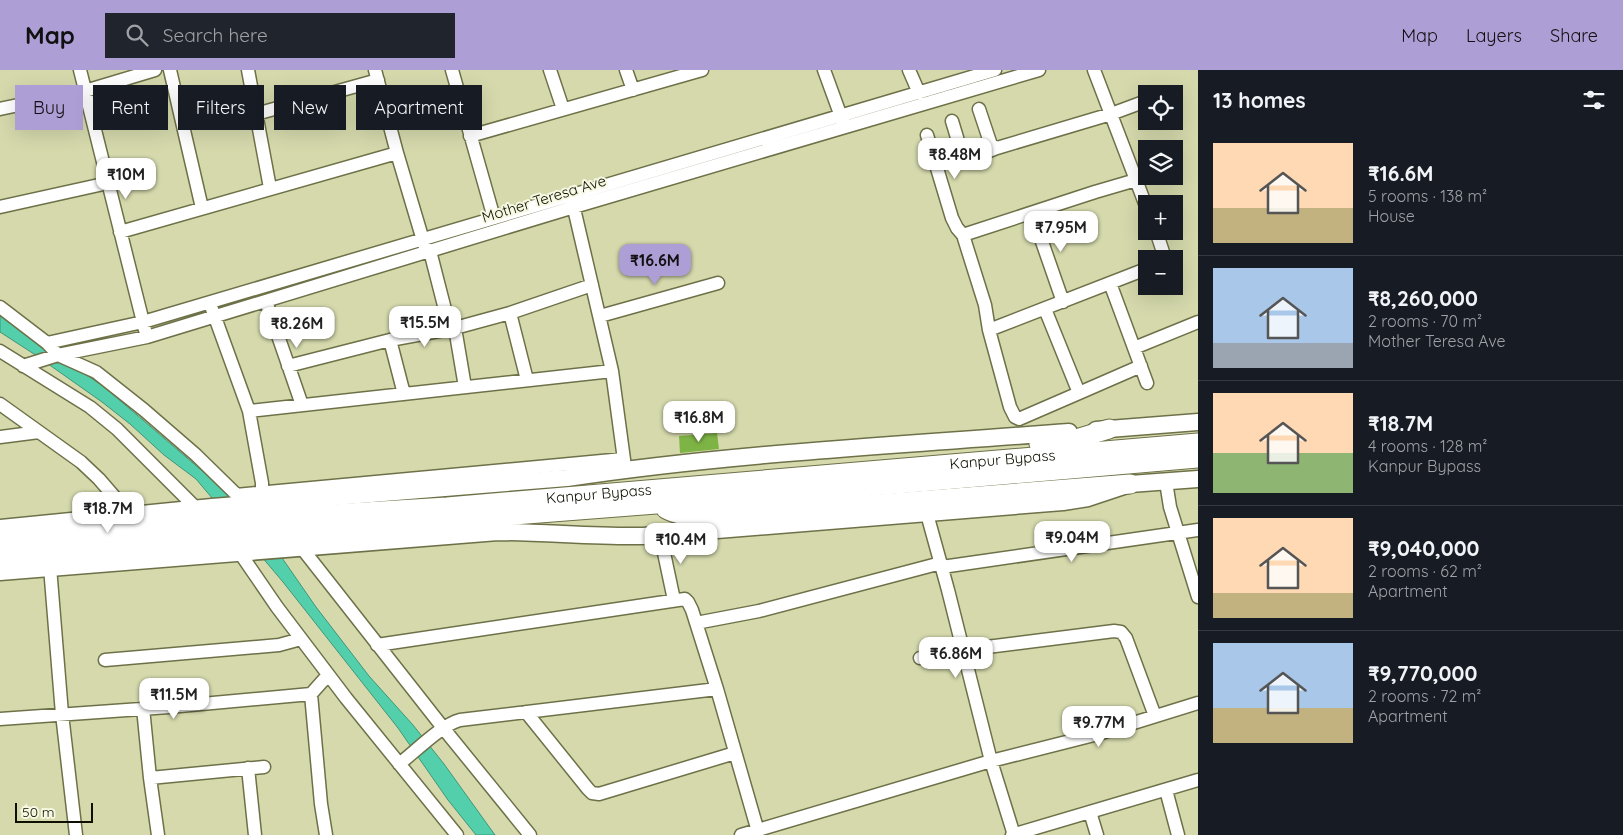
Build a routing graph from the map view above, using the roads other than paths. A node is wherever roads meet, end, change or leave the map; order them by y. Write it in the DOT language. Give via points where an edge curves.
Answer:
graph roads {
  1 [pos="80,70"];
  2 [pos="155,70"];
  3 [pos="170,70"];
  4 [pos="248,70"];
  5 [pos="452,70"];
  6 [pos="550,70"];
  7 [pos="626,70"];
  8 [pos="702,70"];
  9 [pos="824,70"];
  10 [pos="910,70"];
  11 [pos="995,70"];
  12 [pos="1038,70"];
  13 [pos="1094,70"];
  14 [pos="377,75"];
  15 [pos="251,85"];
  16 [pos="633,90"];
  17 [pos="85,91"];
  18 [pos="918,93"];
  19 [pos="1138,104"];
  20 [pos="0,109"];
  21 [pos="979,109"];
  22 [pos="564,110"];
  23 [pos="264,111"];
  24 [pos="1111,114"];
  25 [pos="843,121"];
  26 [pos="952,121"];
  27 [pos="259,130"];
  28 [pos="927,135"];
  29 [pos="470,136"];
  30 [pos="996,148"];
  31 [pos="397,153"];
  32 [pos="1136,180"];
  33 [pos="108,183"];
  34 [pos="270,188"];
  35 [pos="1142,195"];
  36 [pos="572,201"];
  37 [pos="0,207"];
  38 [pos="202,208"];
  39 [pos="1032,213"];
  40 [pos="494,218"];
  41 [pos="120,232"];
  42 [pos="963,236"];
  43 [pos="422,239"];
  44 [pos="428,252"];
  45 [pos="1138,272"];
  46 [pos="718,283"];
  47 [pos="1110,283"];
  48 [pos="592,285"];
  49 [pos="210,302"];
  50 [pos="266,302"];
  51 [pos="1063,302"];
  52 [pos="0,307"];
  53 [pos="1045,309"];
  54 [pos="510,313"];
  55 [pos="600,316"];
  56 [pos="215,317"];
  57 [pos="143,322"];
  58 [pos="1198,322"];
  59 [pos="453,329"];
  60 [pos="989,330"];
  61 [pos="147,337"];
  62 [pos="390,340"];
  63 [pos="48,343"];
  64 [pos="1134,348"];
  65 [pos="0,350"];
  66 [pos="56,356"];
  67 [pos="28,365"];
  68 [pos="288,366"];
  69 [pos="1141,366"];
  70 [pos="612,371"];
  71 [pos="527,380"];
  72 [pos="1147,383"];
  73 [pos="465,387"];
  74 [pos="1079,393"];
  75 [pos="404,394"];
  76 [pos="0,404"];
  77 [pos="302,405"];
  78 [pos="249,410"];
  79 [pos="1198,422"];
  80 [pos="1109,429"];
  81 [pos="40,432"];
  82 [pos="0,438"];
  83 [pos="1198,442"];
  84 [pos="1198,458"];
  85 [pos="624,464"];
  86 [pos="1198,479"];
  87 [pos="1166,482"];
  88 [pos="1130,484"];
  89 [pos="669,488"];
  90 [pos="262,491"];
  91 [pos="241,502"];
  92 [pos="656,504"];
  93 [pos="205,508"];
  94 [pos="927,514"];
  95 [pos="131,516"];
  96 [pos="0,528"];
  97 [pos="1198,530"];
  98 [pos="1178,533"];
  99 [pos="660,534"];
  100 [pos="0,543"];
  101 [pos="301,547"];
  102 [pos="244,553"];
  103 [pos="0,558"];
  104 [pos="941,565"];
  105 [pos="50,567"];
  106 [pos="0,572"];
  107 [pos="1198,597"];
  108 [pos="674,600"];
  109 [pos="696,624"];
  110 [pos="301,639"];
  111 [pos="377,645"];
  112 [pos="963,650"];
  113 [pos="920,658"];
  114 [pos="106,660"];
  115 [pos="328,675"];
  116 [pos="717,689"];
  117 [pos="311,694"];
  118 [pos="1198,703"];
  119 [pos="143,708"];
  120 [pos="526,712"];
  121 [pos="62,714"];
  122 [pos="1155,716"];
  123 [pos="0,719"];
  124 [pos="444,729"];
  125 [pos="735,753"];
  126 [pos="991,761"];
  127 [pos="399,764"];
  128 [pos="264,767"];
  129 [pos="248,768"];
  130 [pos="150,778"];
  131 [pos="1198,780"];
  132 [pos="1166,790"];
  133 [pos="1090,812"];
  134 [pos="758,833"];
  135 [pos="76,835"];
  136 [pos="158,835"];
  137 [pos="254,835"];
  138 [pos="326,835"];
  139 [pos="457,835"];
  140 [pos="530,835"];
  141 [pos="741,835"];
  142 [pos="1013,835"];
  143 [pos="1097,835"];
  144 [pos="1178,835"];
  1 -- 17 [label="street"];
  2 -- 17 [label="street"];
  3 -- 38 [label="street"];
  4 -- 15 [label="street"];
  5 -- 29 [label="street"];
  6 -- 22 [label="street"];
  7 -- 16 [label="street"];
  8 -- 16 [label="street"];
  9 -- 25 [label="street"];
  10 -- 18 [label="street"];
  11 -- 18 [label="street"];
  12 -- 25 [label="street, Mother Teresa Ave"];
  13 -- 24 [label="street"];
  14 -- 23 [label="street"];
  14 -- 31 [label="street"];
  16 -- 22 [label="street"];
  17 -- 20 [label="street"];
  17 -- 33 [label="street"];
  18 -- 25 [label="street"];
  19 -- 24 [label="street"];
  21 -- 30 [label="street" via="991,145"];
  22 -- 29 [label="street"];
  24 -- 30 [label="street"];
  24 -- 32 [label="street"];
  25 -- 36 [label="street, Mother Teresa Ave"];
  26 -- 30 [label="street" via="965,158"];
  27 -- 34 [label="street"];
  28 -- 42 [label="street" via="952,218"];
  29 -- 40 [label="street"];
  31 -- 34 [label="street"];
  31 -- 43 [label="street"];
  32 -- 35 [label="street"];
  32 -- 39 [label="street"];
  33 -- 37 [label="street"];
  33 -- 41 [label="street"];
  34 -- 38 [label="street"];
  36 -- 40 [label="street"];
  36 -- 44 [label="street, Mother Teresa Ave"];
  36 -- 48 [label="street"];
  38 -- 41 [label="street"];
  39 -- 42 [label="street"];
  39 -- 51 [label="street"];
  40 -- 43 [label="street"];
  41 -- 57 [label="street"];
  42 -- 60 [label="street" via="985,305"];
  43 -- 44 [label="street"];
  43 -- 49 [label="street"];
  44 -- 50 [label="street, Mother Teresa Ave"];
  44 -- 59 [label="street"];
  45 -- 47 [label="street"];
  46 -- 55 [label="street"];
  47 -- 51 [label="street"];
  47 -- 64 [label="street"];
  48 -- 54 [label="street"];
  48 -- 55 [label="street"];
  49 -- 56 [label="street"];
  49 -- 57 [label="street"];
  50 -- 56 [label="street, Mother Teresa Ave"];
  50 -- 68 [label="street"];
  51 -- 53 [label="street"];
  52 -- 63 [label="street"];
  53 -- 60 [label="street"];
  53 -- 74 [label="street"];
  54 -- 59 [label="street"];
  54 -- 71 [label="street"];
  55 -- 70 [label="street"];
  56 -- 61 [label="street, Mother Teresa Ave"];
  56 -- 78 [label="street"];
  57 -- 61 [label="street"];
  57 -- 63 [label="street"];
  58 -- 64 [label="street"];
  59 -- 62 [label="street"];
  59 -- 73 [label="street"];
  60 -- 74 [label="street" via="1015,417 1019,419"];
  61 -- 66 [label="street, Mother Teresa Ave"];
  62 -- 68 [label="street"];
  62 -- 75 [label="street"];
  63 -- 66 [label="street"];
  64 -- 69 [label="street"];
  65 -- 67 [label="street"];
  66 -- 67 [label="street, Mother Teresa Ave"];
  66 -- 91 [label="street" via="96,372 196,455"];
  67 -- 93 [label="street" via="117,428"];
  68 -- 77 [label="street"];
  69 -- 72 [label="street"];
  69 -- 74 [label="street"];
  70 -- 71 [label="street"];
  70 -- 85 [label="street"];
  71 -- 73 [label="street"];
  73 -- 75 [label="street"];
  75 -- 77 [label="street"];
  76 -- 81 [label="street"];
  77 -- 78 [label="street"];
  78 -- 90 [label="street"];
  79 -- 80 [label="main road"];
  80 -- 85 [label="main road"];
  80 -- 89 [label="highway" via="1056,442 722,471"];
  81 -- 82 [label="street"];
  81 -- 95 [label="street" via="81,462"];
  83 -- 89 [label="highway, Kanpur Bypass"];
  84 -- 92 [label="highway, Kanpur Bypass"];
  85 -- 90 [label="street"];
  85 -- 91 [label="main road" via="567,478"];
  86 -- 87 [label="main road"];
  87 -- 88 [label="main road"];
  87 -- 98 [label="street"];
  88 -- 92 [label="highway" via="716,517 670,512"];
  88 -- 94 [label="main road" via="1088,498 1063,502"];
  89 -- 100 [label="highway, Kanpur Bypass" via="447,507 216,521"];
  90 -- 91 [label="street"];
  91 -- 93 [label="main road"];
  92 -- 103 [label="highway, Kanpur Bypass"];
  93 -- 95 [label="main road"];
  94 -- 99 [label="main road"];
  94 -- 104 [label="street"];
  95 -- 96 [label="main road"];
  97 -- 98 [label="street"];
  98 -- 104 [label="street"];
  98 -- 107 [label="street"];
  99 -- 101 [label="main road" via="610,536 498,532"];
  99 -- 108 [label="street"];
  101 -- 102 [label="main road"];
  101 -- 111 [label="street"];
  102 -- 105 [label="main road"];
  102 -- 110 [label="street" via="245,563"];
  104 -- 109 [label="street"];
  104 -- 112 [label="street"];
  105 -- 106 [label="main road"];
  105 -- 121 [label="street"];
  108 -- 109 [label="street" via="685,599 688,602"];
  108 -- 111 [label="street"];
  109 -- 116 [label="street"];
  110 -- 114 [label="street" via="279,645"];
  110 -- 115 [label="street"];
  111 -- 124 [label="street"];
  112 -- 113 [label="street"];
  112 -- 122 [label="street" via="1121,632"];
  112 -- 126 [label="street"];
  115 -- 117 [label="street"];
  115 -- 127 [label="street"];
  116 -- 120 [label="street"];
  116 -- 125 [label="street"];
  117 -- 119 [label="street"];
  117 -- 138 [label="street"];
  118 -- 122 [label="street"];
  119 -- 121 [label="street"];
  119 -- 130 [label="street"];
  120 -- 124 [label="street" via="460,720"];
  120 -- 125 [label="street" via="592,793 599,794"];
  121 -- 123 [label="street"];
  121 -- 135 [label="street"];
  122 -- 126 [label="street"];
  124 -- 127 [label="street"];
  124 -- 140 [label="street"];
  125 -- 134 [label="street"];
  126 -- 134 [label="street"];
  126 -- 142 [label="street"];
  127 -- 139 [label="street"];
  128 -- 129 [label="street"];
  129 -- 130 [label="street"];
  129 -- 137 [label="street"];
  130 -- 136 [label="street"];
  131 -- 132 [label="street"];
  132 -- 133 [label="street"];
  132 -- 144 [label="street"];
  133 -- 142 [label="street"];
  133 -- 143 [label="street"];
  134 -- 141 [label="street"];
}
